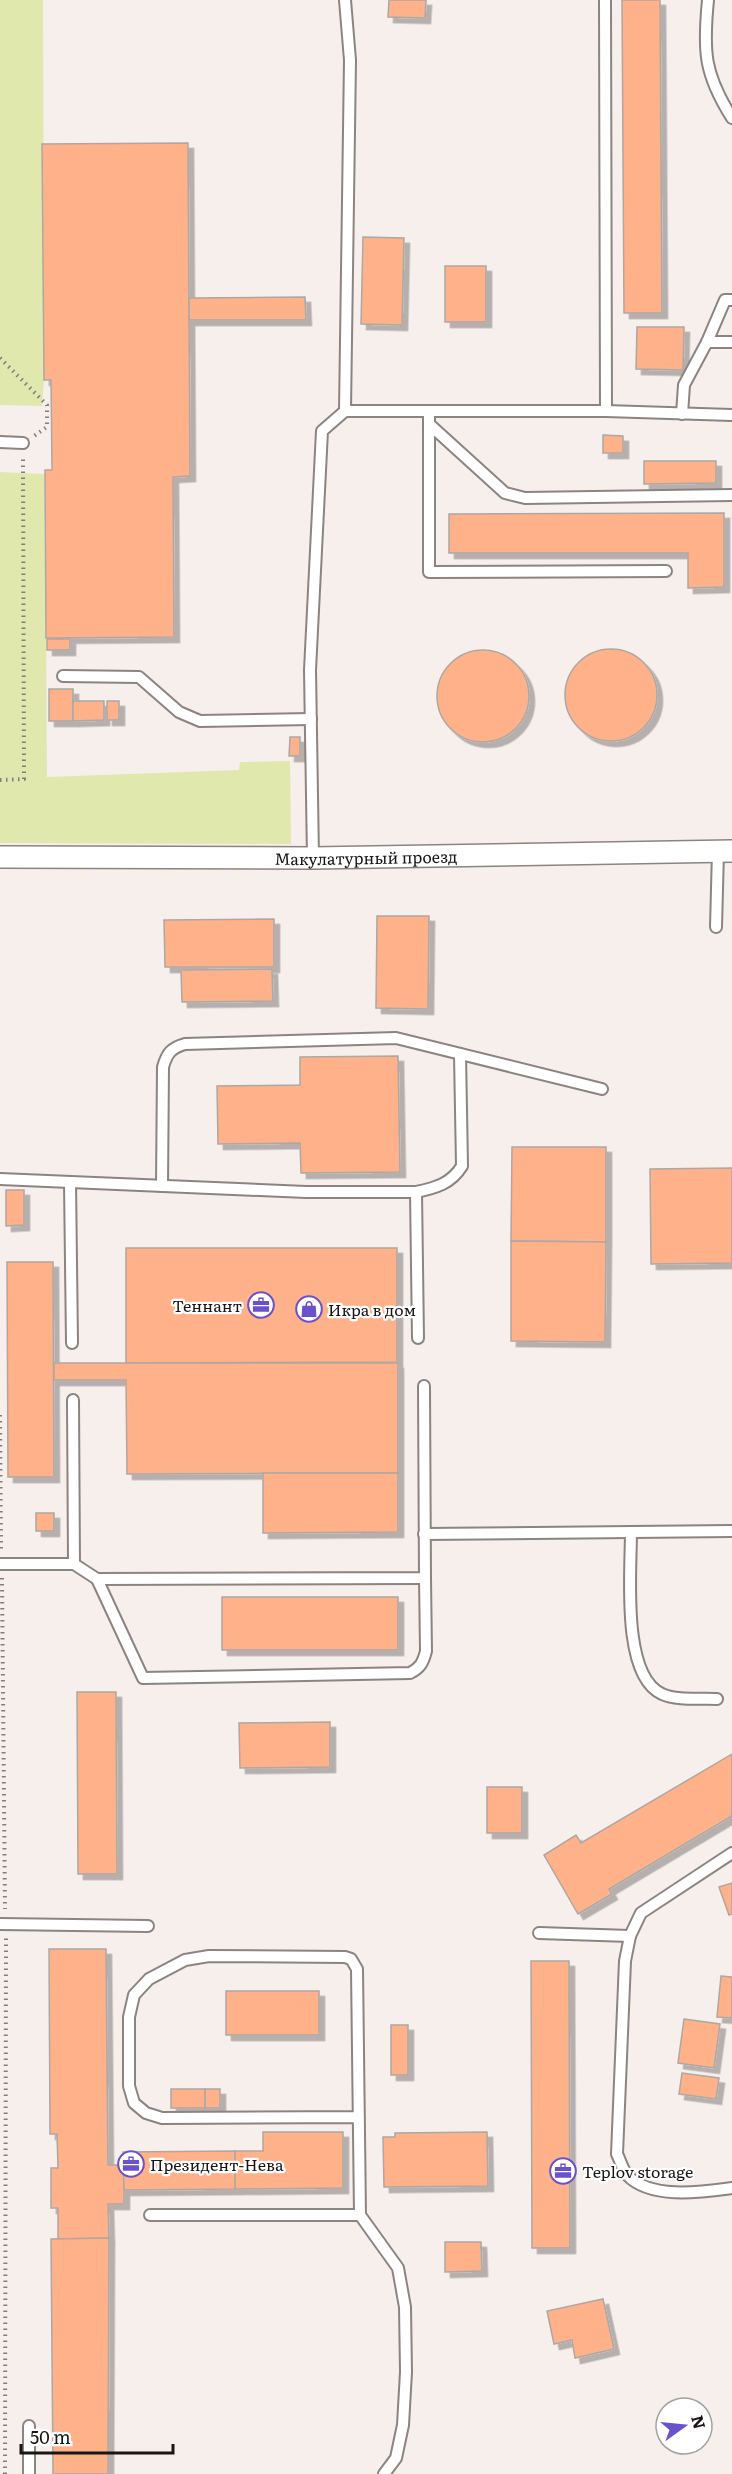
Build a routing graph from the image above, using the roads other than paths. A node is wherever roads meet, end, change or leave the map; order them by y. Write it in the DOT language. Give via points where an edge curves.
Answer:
graph roads {
  1 [pos="345,0"];
  2 [pos="605,0"];
  3 [pos="708,0"];
  4 [pos="732,118"];
  5 [pos="732,300"];
  6 [pos="706,342"];
  7 [pos="732,342"];
  8 [pos="345,411"];
  9 [pos="429,411"];
  10 [pos="606,411"];
  11 [pos="682,414"];
  12 [pos="732,415"];
  13 [pos="429,424"];
  14 [pos="0,442"];
  15 [pos="23,443"];
  16 [pos="732,495"];
  17 [pos="666,571"];
  18 [pos="63,676"];
  19 [pos="311,719"];
  20 [pos="725,851"];
  21 [pos="0,857"];
  22 [pos="312,858"];
  23 [pos="716,927"];
  24 [pos="460,1054"];
  25 [pos="602,1089"];
  26 [pos="0,1179"];
  27 [pos="70,1182"];
  28 [pos="162,1186"];
  29 [pos="416,1192"];
  30 [pos="418,1338"];
  31 [pos="72,1343"];
  32 [pos="424,1386"];
  33 [pos="73,1400"];
  34 [pos="631,1532"];
  35 [pos="732,1532"];
  36 [pos="424,1534"];
  37 [pos="1,1564"];
  38 [pos="74,1564"];
  39 [pos="424,1578"];
  40 [pos="97,1579"];
  41 [pos="717,1699"];
  42 [pos="732,1853"];
  43 [pos="3,1924"];
  44 [pos="148,1926"];
  45 [pos="539,1933"];
  46 [pos="630,1936"];
  47 [pos="359,2117"];
  48 [pos="732,2188"];
  49 [pos="360,2215"];
  50 [pos="150,2216"];
  51 [pos="29,2426"];
  52 [pos="29,2474"];
  53 [pos="384,2474"];
  1 -- 8 [label="lane" via="350,60"];
  2 -- 10 [label="lane"];
  3 -- 4 [label="lane" via="707,66 716,92"];
  5 -- 6 [label="lane" via="725,300"];
  6 -- 7 [label="lane"];
  6 -- 11 [label="lane" via="684,385"];
  8 -- 9 [label="lane"];
  8 -- 19 [label="lane" via="322,431"];
  9 -- 10 [label="lane"];
  9 -- 13 [label="lane"];
  10 -- 11 [label="lane"];
  11 -- 12 [label="lane"];
  13 -- 16 [label="lane" via="505,494 525,498"];
  13 -- 17 [label="lane" via="429,572"];
  14 -- 15 [label="lane"];
  18 -- 19 [label="lane" via="140,678 179,712 200,721"];
  19 -- 22 [label="lane"];
  20 -- 22 [label="street, Макулатурный проезд"];
  20 -- 23 [label="lane"];
  21 -- 22 [label="street, Макулатурный проезд"];
  24 -- 25 [label="lane"];
  24 -- 28 [label="lane" via="396,1038 192,1043 173,1048 163,1067"];
  24 -- 29 [label="lane" via="462,1166 443,1185"];
  26 -- 27 [label="lane"];
  27 -- 28 [label="lane"];
  27 -- 31 [label="lane"];
  28 -- 29 [label="lane"];
  29 -- 30 [label="lane"];
  32 -- 36 [label="lane"];
  33 -- 38 [label="lane"];
  34 -- 35 [label="lane"];
  34 -- 36 [label="lane"];
  34 -- 41 [label="lane" via="632,1636 643,1676 662,1695"];
  36 -- 39 [label="lane"];
  37 -- 38 [label="lane"];
  38 -- 40 [label="lane"];
  39 -- 40 [label="lane"];
  39 -- 40 [label="lane" via="426,1651 424,1661 410,1673 143,1678"];
  42 -- 46 [label="lane" via="641,1913"];
  43 -- 44 [label="lane"];
  45 -- 46 [label="lane"];
  46 -- 48 [label="lane" via="625,1961 617,2154 627,2175 644,2186 693,2193"];
  47 -- 47 [label="lane" via="357,1969 351,1959 209,1956 185,1960 148,1979 134,1995 129,2017 129,2086 134,2103 146,2113 162,2118"];
  47 -- 49 [label="lane"];
  49 -- 50 [label="lane"];
  49 -- 53 [label="lane" via="398,2268 405,2307 403,2425 396,2458"];
  51 -- 52 [label="lane"];
}
